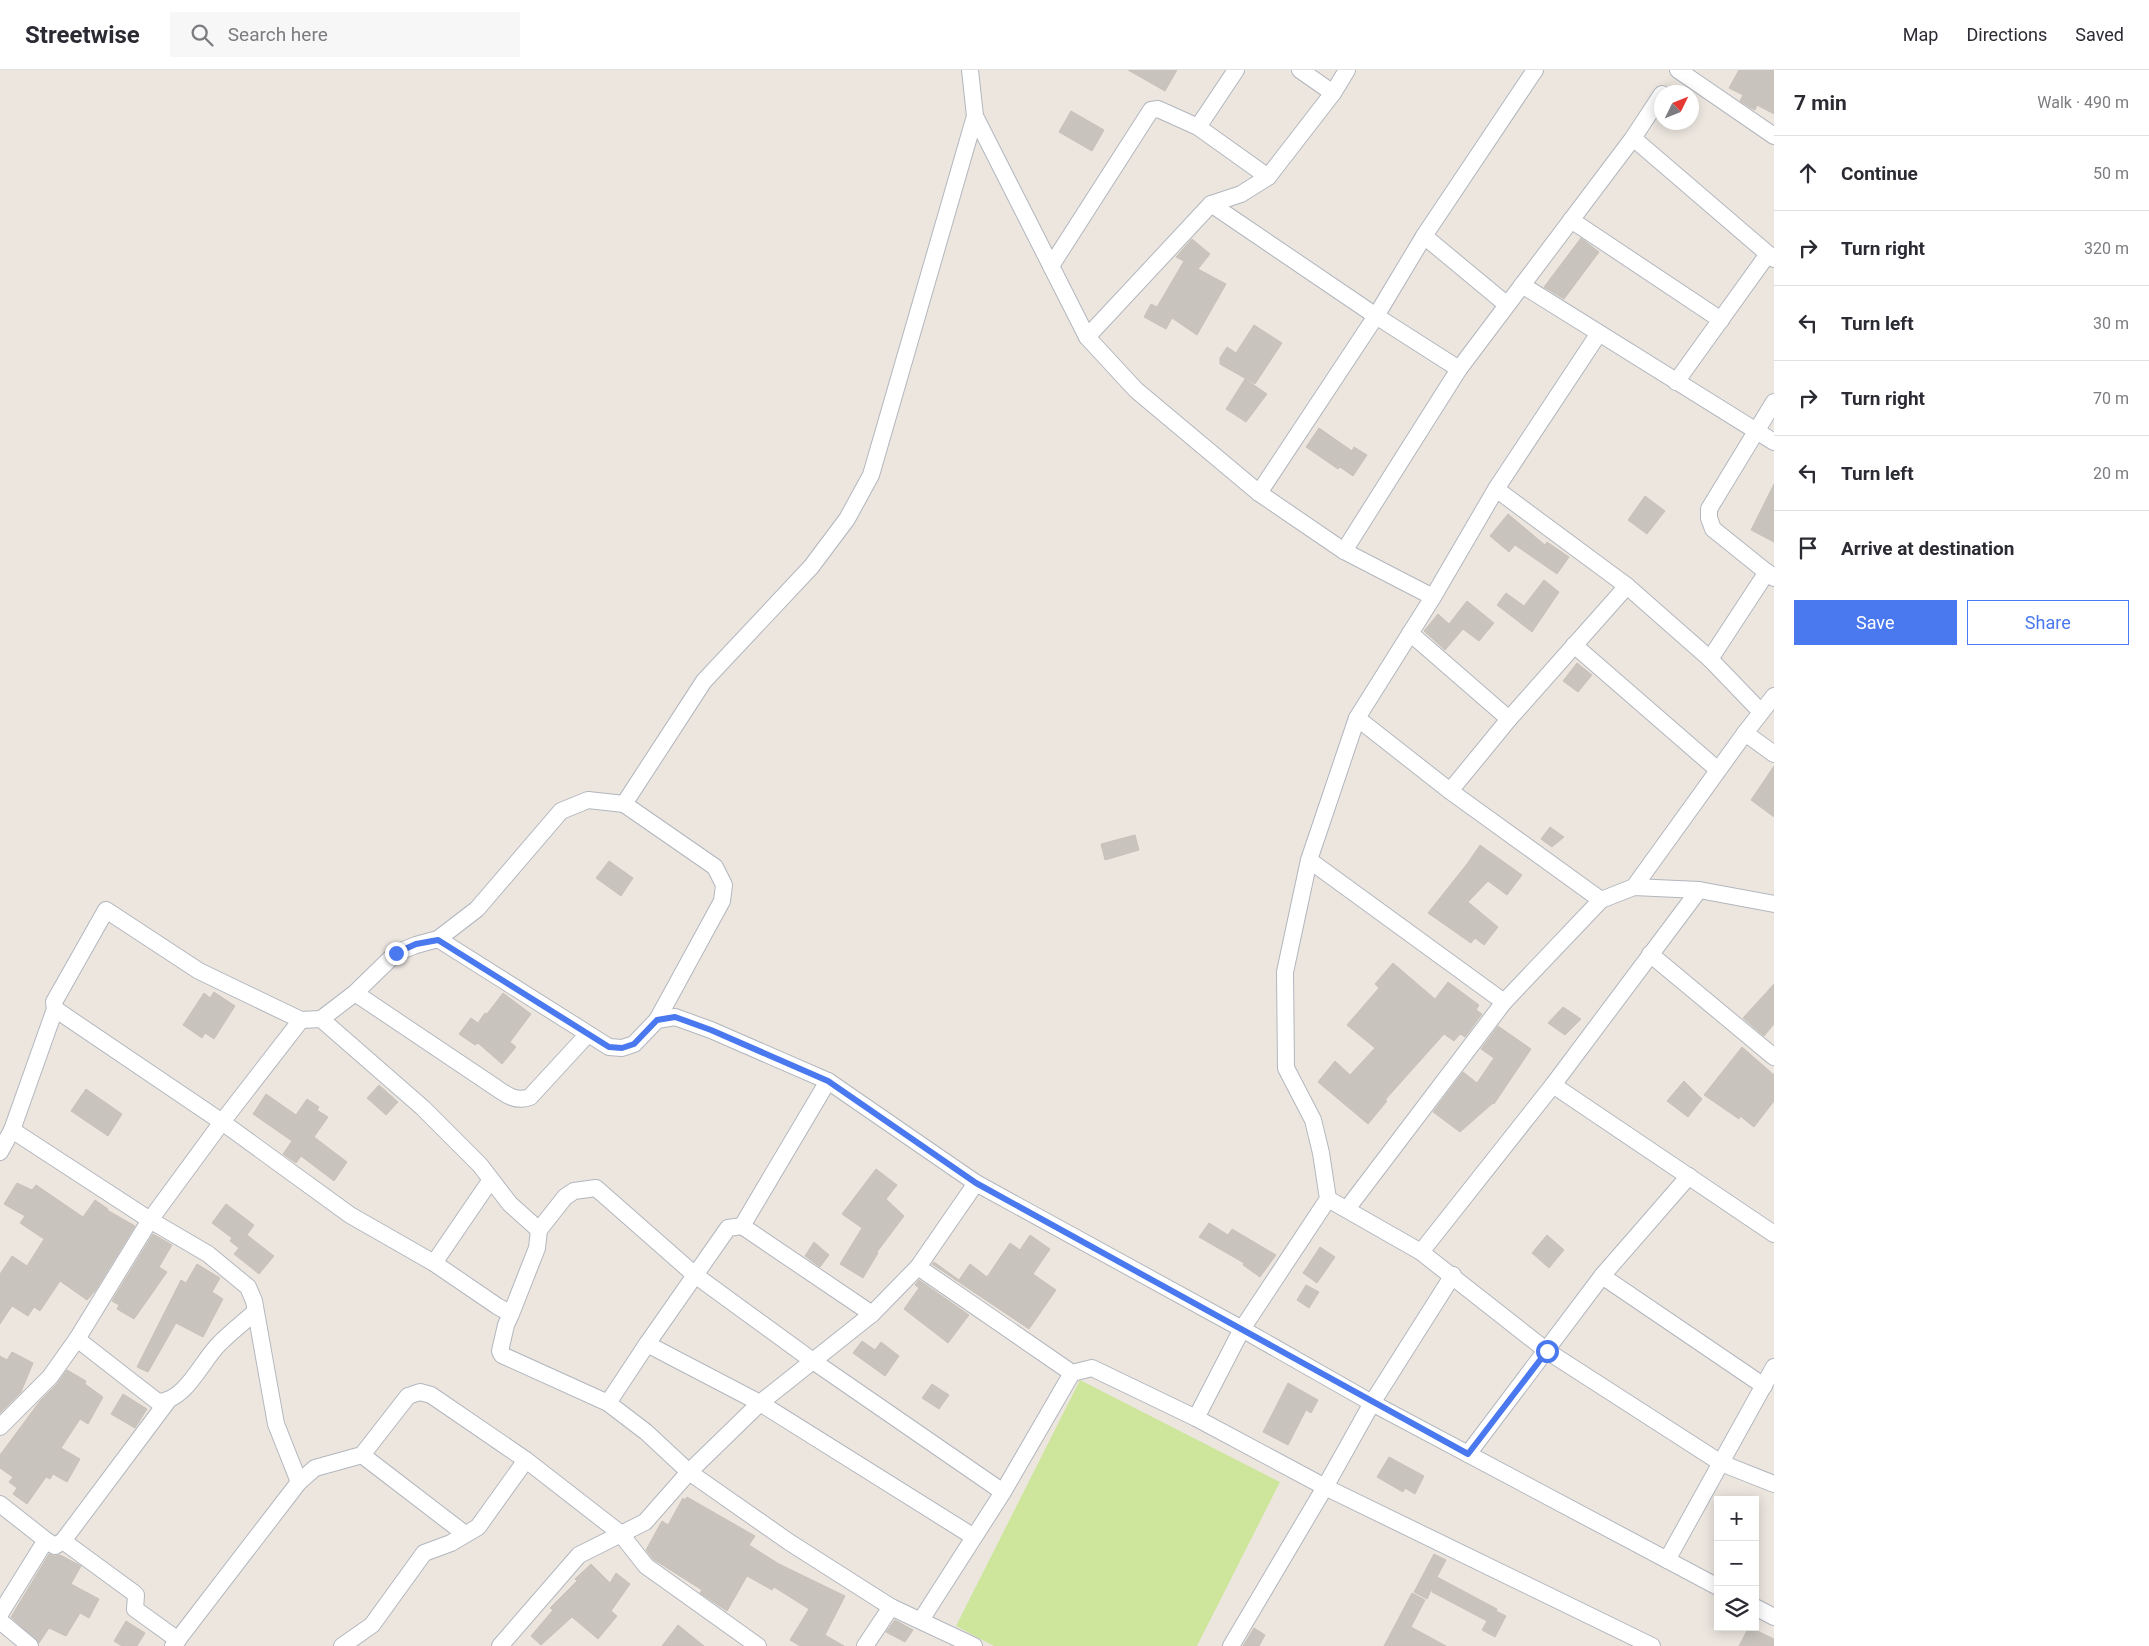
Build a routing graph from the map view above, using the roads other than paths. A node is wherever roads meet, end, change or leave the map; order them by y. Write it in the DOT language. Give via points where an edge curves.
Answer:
graph roads {
  1 [pos="970,70"];
  2 [pos="1236,70"];
  3 [pos="1300,70"];
  4 [pos="1346,70"];
  5 [pos="1535,70"];
  6 [pos="1680,71"];
  7 [pos="1669,85"];
  8 [pos="1333,93"];
  9 [pos="1654,105"];
  10 [pos="975,116"];
  11 [pos="1198,128"];
  12 [pos="1774,136"];
  13 [pos="1633,138"];
  14 [pos="1268,177"];
  15 [pos="1211,204"];
  16 [pos="1571,220"];
  17 [pos="1424,236"];
  18 [pos="1771,256"];
  19 [pos="1051,266"];
  20 [pos="1522,285"];
  21 [pos="1506,304"];
  22 [pos="1376,316"];
  23 [pos="1721,320"];
  24 [pos="1599,333"];
  25 [pos="1087,337"];
  26 [pos="1459,369"];
  27 [pos="1676,382"];
  28 [pos="1774,402"];
  29 [pos="1755,430"];
  30 [pos="1774,442"];
  31 [pos="1496,489"];
  32 [pos="1259,493"];
  33 [pos="1344,551"];
  34 [pos="1771,575"];
  35 [pos="1627,586"];
  36 [pos="1432,597"];
  37 [pos="1410,633"];
  38 [pos="1574,645"];
  39 [pos="1710,659"];
  40 [pos="1774,696"];
  41 [pos="1761,712"];
  42 [pos="1357,718"];
  43 [pos="1509,719"];
  44 [pos="1745,733"];
  45 [pos="1774,754"];
  46 [pos="1718,770"];
  47 [pos="1450,791"];
  48 [pos="624,804"];
  49 [pos="1309,860"];
  50 [pos="1634,887"];
  51 [pos="1699,890"];
  52 [pos="1601,900"];
  53 [pos="1774,904"];
  54 [pos="438,940"];
  55 [pos="1650,954"];
  56 [pos="355,993"];
  57 [pos="1504,1002"];
  58 [pos="55,1009"];
  59 [pos="321,1019"];
  60 [pos="301,1020"];
  61 [pos="657,1020"];
  62 [pos="588,1034"];
  63 [pos="1774,1057"];
  64 [pos="828,1081"];
  65 [pos="1553,1084"];
  66 [pos="222,1122"];
  67 [pos="12,1130"];
  68 [pos="0,1152"];
  69 [pos="1689,1176"];
  70 [pos="490,1181"];
  71 [pos="976,1183"];
  72 [pos="1328,1198"];
  73 [pos="1347,1209"];
  74 [pos="150,1220"];
  75 [pos="742,1226"];
  76 [pos="539,1230"];
  77 [pos="1774,1234"];
  78 [pos="1421,1252"];
  79 [pos="434,1263"];
  80 [pos="918,1267"];
  81 [pos="1452,1275"];
  82 [pos="695,1276"];
  83 [pos="1602,1276"];
  84 [pos="255,1312"];
  85 [pos="511,1314"];
  86 [pos="872,1314"];
  87 [pos="1242,1329"];
  88 [pos="77,1339"];
  89 [pos="647,1344"];
  90 [pos="1547,1351"];
  91 [pos="813,1361"];
  92 [pos="1774,1367"];
  93 [pos="1072,1373"];
  94 [pos="1764,1386"];
  95 [pos="167,1402"];
  96 [pos="760,1403"];
  97 [pos="1372,1403"];
  98 [pos="608,1404"];
  99 [pos="1196,1418"];
  100 [pos="0,1427"];
  101 [pos="1468,1454"];
  102 [pos="362,1455"];
  103 [pos="526,1460"];
  104 [pos="1721,1463"];
  105 [pos="689,1472"];
  106 [pos="299,1482"];
  107 [pos="1774,1484"];
  108 [pos="1325,1487"];
  109 [pos="1003,1492"];
  110 [pos="0,1504"];
  111 [pos="620,1533"];
  112 [pos="466,1534"];
  113 [pos="974,1537"];
  114 [pos="55,1541"];
  115 [pos="1666,1560"];
  116 [pos="1716,1586"];
  117 [pos="891,1607"];
  118 [pos="1759,1609"];
  119 [pos="0,1614"];
  120 [pos="1774,1617"];
  121 [pos="921,1620"];
  122 [pos="0,1621"];
  123 [pos="175,1643"];
  124 [pos="349,1644"];
  125 [pos="1232,1645"];
  126 [pos="30,1646"];
  127 [pos="500,1646"];
  128 [pos="758,1646"];
  129 [pos="865,1646"];
  130 [pos="974,1646"];
  131 [pos="1652,1646"];
  1 -- 10 [label="street"];
  2 -- 11 [label="street"];
  3 -- 8 [label="street"];
  4 -- 8 [label="street"];
  5 -- 17 [label="street"];
  6 -- 7 [label="street"];
  6 -- 12 [label="street"];
  8 -- 14 [label="street"];
  9 -- 13 [label="street"];
  10 -- 19 [label="street"];
  10 -- 48 [label="street" via="871,475 847,519 811,566 704,681"];
  11 -- 14 [label="street"];
  11 -- 19 [label="street" via="1158,109 1151,110"];
  13 -- 16 [label="street"];
  13 -- 18 [label="street"];
  14 -- 15 [label="street" via="1241,194"];
  15 -- 22 [label="street"];
  15 -- 25 [label="street"];
  16 -- 20 [label="street"];
  16 -- 23 [label="street"];
  17 -- 21 [label="street"];
  17 -- 22 [label="street"];
  18 -- 23 [label="street"];
  19 -- 25 [label="street"];
  20 -- 21 [label="street"];
  20 -- 24 [label="street"];
  21 -- 26 [label="street"];
  22 -- 26 [label="street"];
  22 -- 32 [label="street"];
  23 -- 27 [label="street"];
  24 -- 27 [label="street"];
  24 -- 31 [label="street"];
  25 -- 32 [label="street" via="1136,390"];
  26 -- 33 [label="street"];
  27 -- 29 [label="street"];
  28 -- 29 [label="street"];
  29 -- 30 [label="street"];
  29 -- 34 [label="street" via="1708,509 1713,529"];
  31 -- 35 [label="street"];
  31 -- 36 [label="street"];
  32 -- 33 [label="street"];
  33 -- 36 [label="street"];
  34 -- 39 [label="street"];
  35 -- 38 [label="street"];
  35 -- 39 [label="street"];
  36 -- 37 [label="street"];
  37 -- 42 [label="street"];
  37 -- 43 [label="street"];
  38 -- 43 [label="street"];
  38 -- 46 [label="street"];
  39 -- 41 [label="street"];
  40 -- 41 [label="street"];
  41 -- 44 [label="street"];
  42 -- 47 [label="street"];
  42 -- 49 [label="street"];
  43 -- 47 [label="street"];
  44 -- 45 [label="street"];
  44 -- 46 [label="street"];
  46 -- 50 [label="street"];
  47 -- 52 [label="street"];
  48 -- 54 [label="street" via="588,800 561,811 477,910"];
  48 -- 61 [label="street" via="715,867 724,885 722,901"];
  49 -- 57 [label="street"];
  49 -- 72 [label="street" via="1286,972 1286,1068 1313,1120"];
  50 -- 51 [label="street"];
  50 -- 52 [label="street"];
  51 -- 53 [label="street"];
  51 -- 55 [label="street"];
  52 -- 57 [label="street"];
  54 -- 56 [label="street" via="416,944 396,953"];
  54 -- 62 [label="street"];
  55 -- 63 [label="street"];
  55 -- 65 [label="street"];
  56 -- 59 [label="street"];
  56 -- 62 [label="street" via="492,1085 522,1100 530,1097"];
  57 -- 73 [label="street"];
  58 -- 60 [label="street" via="54,1002 106,910 199,970"];
  58 -- 66 [label="street"];
  58 -- 67 [label="street"];
  59 -- 60 [label="street"];
  59 -- 70 [label="street" via="423,1108 480,1165"];
  60 -- 66 [label="street"];
  61 -- 62 [label="street" via="634,1044 622,1048 609,1047"];
  61 -- 64 [label="street" via="675,1017"];
  64 -- 71 [label="street"];
  64 -- 75 [label="street"];
  65 -- 69 [label="street"];
  65 -- 78 [label="street"];
  66 -- 74 [label="street"];
  66 -- 79 [label="street" via="350,1214"];
  67 -- 68 [label="street"];
  67 -- 74 [label="street"];
  69 -- 77 [label="street"];
  69 -- 83 [label="street"];
  70 -- 76 [label="street"];
  70 -- 79 [label="street"];
  71 -- 80 [label="street"];
  71 -- 87 [label="street"];
  72 -- 73 [label="street"];
  72 -- 87 [label="street"];
  73 -- 78 [label="street"];
  74 -- 84 [label="street" via="208,1254 237,1278 248,1288"];
  74 -- 88 [label="street"];
  75 -- 82 [label="street" via="728,1228"];
  75 -- 86 [label="street"];
  76 -- 82 [label="street" via="574,1191 596,1188"];
  76 -- 85 [label="street" via="537,1248"];
  78 -- 81 [label="street"];
  79 -- 85 [label="street"];
  80 -- 86 [label="street"];
  80 -- 93 [label="street"];
  81 -- 90 [label="street"];
  81 -- 97 [label="street"];
  82 -- 89 [label="street"];
  82 -- 91 [label="street"];
  83 -- 90 [label="street"];
  83 -- 94 [label="street"];
  84 -- 95 [label="street" via="219,1344 192,1379"];
  84 -- 106 [label="street" via="276,1424"];
  85 -- 98 [label="street" via="500,1351 502,1355"];
  86 -- 91 [label="street"];
  87 -- 97 [label="street"];
  87 -- 99 [label="street"];
  88 -- 95 [label="street" via="158,1402"];
  88 -- 100 [label="street" via="50,1377"];
  89 -- 96 [label="street"];
  89 -- 98 [label="street"];
  90 -- 101 [label="street"];
  90 -- 104 [label="street"];
  91 -- 96 [label="street"];
  91 -- 109 [label="street"];
  92 -- 94 [label="street"];
  93 -- 99 [label="street" via="1092,1368"];
  93 -- 109 [label="street"];
  94 -- 104 [label="street"];
  95 -- 114 [label="street"];
  96 -- 105 [label="street"];
  96 -- 113 [label="street"];
  97 -- 101 [label="street"];
  97 -- 108 [label="street"];
  98 -- 105 [label="street" via="646,1432"];
  99 -- 108 [label="street"];
  101 -- 115 [label="street"];
  102 -- 103 [label="street" via="408,1396 420,1392 431,1395"];
  102 -- 106 [label="street" via="314,1468"];
  102 -- 112 [label="street"];
  103 -- 111 [label="street"];
  103 -- 112 [label="street" via="478,1527"];
  104 -- 107 [label="street"];
  104 -- 115 [label="street"];
  105 -- 111 [label="street" via="645,1522"];
  105 -- 117 [label="street" via="789,1542"];
  106 -- 123 [label="street"];
  108 -- 125 [label="street"];
  108 -- 131 [label="street"];
  109 -- 113 [label="street"];
  110 -- 114 [label="street"];
  111 -- 127 [label="street" via="579,1555"];
  111 -- 128 [label="street" via="646,1566"];
  112 -- 124 [label="street" via="424,1553 372,1625"];
  113 -- 121 [label="street"];
  114 -- 119 [label="street"];
  114 -- 123 [label="street" via="134,1593 135,1609"];
  115 -- 116 [label="street"];
  117 -- 121 [label="street"];
  117 -- 129 [label="street"];
  118 -- 120 [label="street"];
  121 -- 130 [label="street"];
  122 -- 126 [label="street"];
}
